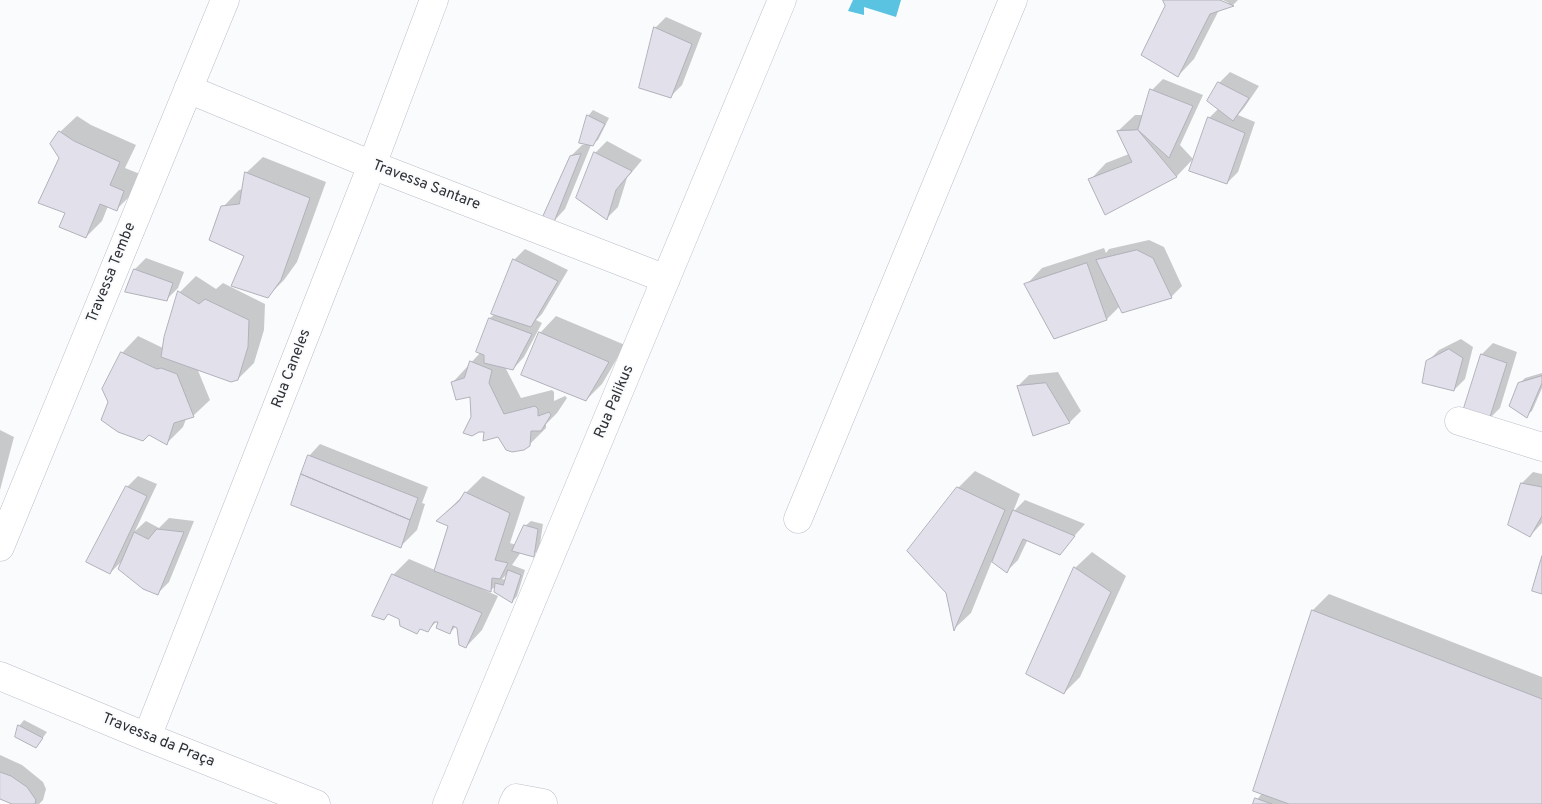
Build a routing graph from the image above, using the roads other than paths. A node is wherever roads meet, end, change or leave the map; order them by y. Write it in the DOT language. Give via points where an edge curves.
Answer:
graph roads {
  1 [pos="225,0"];
  2 [pos="434,0"];
  3 [pos="782,0"];
  4 [pos="1013,0"];
  5 [pos="188,89"];
  6 [pos="372,165"];
  7 [pos="666,279"];
  8 [pos="1459,421"];
  9 [pos="1542,447"];
  10 [pos="798,520"];
  11 [pos="0,547"];
  12 [pos="0,676"];
  13 [pos="147,737"];
  14 [pos="543,803"];
  15 [pos="316,804"];
  16 [pos="447,804"];
  17 [pos="513,804"];
  1 -- 5 [label="street, Travessa Tembe"];
  2 -- 6 [label="street, Rua Caneles"];
  3 -- 7 [label="street, Rua Palikus"];
  4 -- 10 [label="street"];
  5 -- 6 [label="street, Travessa Santare"];
  5 -- 11 [label="street, Travessa Tembe"];
  6 -- 7 [label="street, Travessa Santare"];
  6 -- 13 [label="street, Rua Caneles"];
  7 -- 16 [label="street, Rua Palikus"];
  8 -- 9 [label="street"];
  12 -- 13 [label="street, Travessa da Praça"];
  13 -- 15 [label="street, Travessa da Praça"];
  14 -- 17 [label="street" via="516,798"];
}
